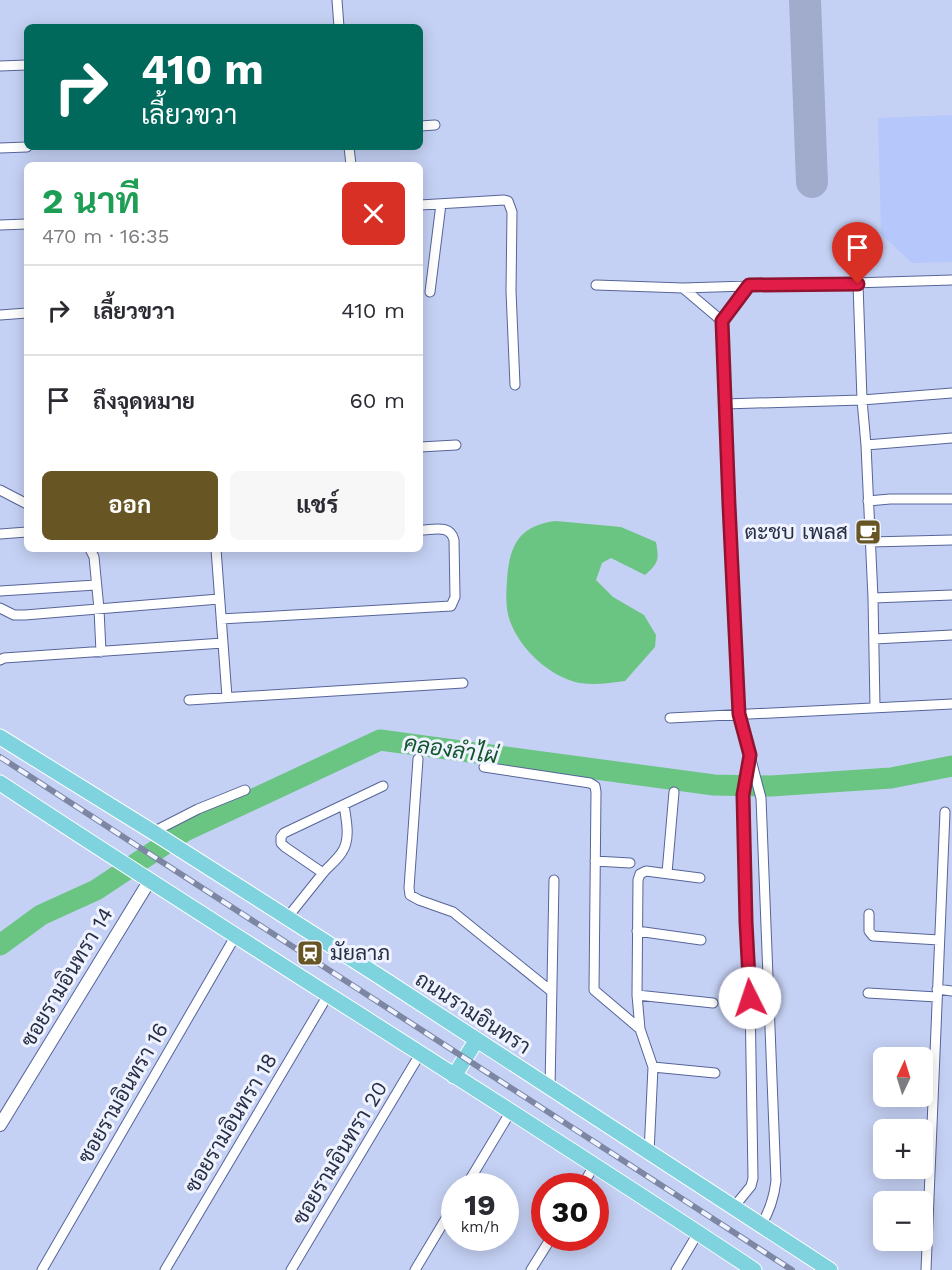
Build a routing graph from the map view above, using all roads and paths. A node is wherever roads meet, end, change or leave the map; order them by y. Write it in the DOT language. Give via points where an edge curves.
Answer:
graph roads {
  1 [pos="337,0"];
  2 [pos="339,24"];
  3 [pos="24,65"];
  4 [pos="0,66"];
  5 [pos="435,125"];
  6 [pos="423,126"];
  7 [pos="24,147"];
  8 [pos="0,148"];
  9 [pos="441,204"];
  10 [pos="423,205"];
  11 [pos="24,224"];
  12 [pos="0,225"];
  13 [pos="952,280"];
  14 [pos="858,284"];
  15 [pos="596,285"];
  16 [pos="749,285"];
  17 [pos="683,288"];
  18 [pos="430,292"];
  19 [pos="24,313"];
  20 [pos="0,315"];
  21 [pos="722,321"];
  22 [pos="515,385"];
  23 [pos="952,393"];
  24 [pos="862,400"];
  25 [pos="724,404"];
  26 [pos="952,438"];
  27 [pos="866,444"];
  28 [pos="456,445"];
  29 [pos="423,447"];
  30 [pos="0,490"];
  31 [pos="952,499"];
  32 [pos="868,501"];
  33 [pos="24,502"];
  34 [pos="423,530"];
  35 [pos="24,532"];
  36 [pos="0,534"];
  37 [pos="952,540"];
  38 [pos="870,542"];
  39 [pos="92,552"];
  40 [pos="216,552"];
  41 [pos="96,585"];
  42 [pos="0,591"];
  43 [pos="952,595"];
  44 [pos="873,598"];
  45 [pos="219,599"];
  46 [pos="0,608"];
  47 [pos="99,609"];
  48 [pos="222,619"];
  49 [pos="952,635"];
  50 [pos="874,639"];
  51 [pos="223,643"];
  52 [pos="101,652"];
  53 [pos="0,660"];
  54 [pos="463,683"];
  55 [pos="227,697"];
  56 [pos="189,700"];
  57 [pos="952,704"];
  58 [pos="875,707"];
  59 [pos="739,714"];
  60 [pos="670,717"];
  61 [pos="1,741"];
  62 [pos="750,755"];
  63 [pos="418,759"];
  64 [pos="484,767"];
  65 [pos="1,786"];
  66 [pos="383,786"];
  67 [pos="245,790"];
  68 [pos="674,792"];
  69 [pos="344,805"];
  70 [pos="945,812"];
  71 [pos="157,834"];
  72 [pos="948,851"];
  73 [pos="595,861"];
  74 [pos="630,863"];
  75 [pos="323,873"];
  76 [pos="667,873"];
  77 [pos="700,878"];
  78 [pos="150,880"];
  79 [pos="554,880"];
  80 [pos="869,914"];
  81 [pos="287,918"];
  82 [pos="637,931"];
  83 [pos="236,935"];
  84 [pos="701,940"];
  85 [pos="939,940"];
  86 [pos="551,991"];
  87 [pos="952,991"];
  88 [pos="868,993"];
  89 [pos="937,993"];
  90 [pos="637,994"];
  91 [pos="328,995"];
  92 [pos="713,1003"];
  93 [pos="640,1029"];
  94 [pos="476,1041"];
  95 [pos="420,1054"];
  96 [pos="654,1067"];
  97 [pos="715,1073"];
  98 [pos="454,1076"];
  99 [pos="550,1089"];
  100 [pos="511,1111"];
  101 [pos="0,1125"];
  102 [pos="649,1153"];
  103 [pos="594,1166"];
  104 [pos="474,1173"];
  105 [pos="590,1173"];
  106 [pos="733,1208"];
  107 [pos="760,1225"];
  108 [pos="441,1227"];
  109 [pos="698,1233"];
  110 [pos="543,1251"];
  111 [pos="42,1270"];
  112 [pos="165,1270"];
  113 [pos="291,1270"];
  114 [pos="415,1270"];
  115 [pos="531,1270"];
  116 [pos="675,1270"];
  117 [pos="754,1270"];
  118 [pos="830,1270"];
  119 [pos="926,1270"];
  1 -- 2 [label="street"];
  3 -- 4 [label="street"];
  5 -- 6 [label="street"];
  7 -- 8 [label="street"];
  9 -- 10 [label="street"];
  9 -- 18 [label="street"];
  9 -- 22 [label="street" via="508,201 512,213"];
  11 -- 12 [label="street"];
  13 -- 14 [label="street"];
  14 -- 16 [label="street"];
  14 -- 24 [label="street"];
  15 -- 17 [label="street"];
  16 -- 17 [label="street"];
  16 -- 21 [label="street"];
  17 -- 21 [label="street"];
  19 -- 20 [label="street"];
  21 -- 25 [label="street"];
  23 -- 24 [label="street"];
  24 -- 25 [label="street"];
  24 -- 27 [label="street"];
  25 -- 59 [label="street"];
  26 -- 27 [label="street"];
  27 -- 32 [label="street"];
  28 -- 29 [label="street"];
  30 -- 33 [label="street"];
  31 -- 32 [label="street"];
  32 -- 38 [label="street"];
  34 -- 48 [label="street" via="448,530 454,540 455,597 451,606"];
  35 -- 36 [label="street"];
  37 -- 38 [label="street"];
  38 -- 44 [label="street"];
  39 -- 41 [label="street"];
  40 -- 45 [label="street"];
  41 -- 42 [label="street"];
  41 -- 47 [label="street"];
  43 -- 44 [label="street"];
  44 -- 50 [label="street"];
  45 -- 47 [label="street"];
  45 -- 48 [label="street"];
  46 -- 47 [label="street" via="15,615"];
  47 -- 52 [label="street"];
  48 -- 51 [label="street"];
  49 -- 50 [label="street"];
  50 -- 58 [label="street"];
  51 -- 52 [label="street"];
  51 -- 55 [label="street"];
  52 -- 53 [label="street"];
  54 -- 55 [label="street"];
  55 -- 56 [label="street"];
  57 -- 58 [label="street"];
  58 -- 59 [label="street"];
  59 -- 60 [label="street"];
  59 -- 62 [label="street"];
  61 -- 71 [label="main road, ถนนรามอินทรา"];
  62 -- 106 [label="street" via="743,795 753,1178"];
  62 -- 107 [label="street" via="761,798 777,1181 768,1214"];
  63 -- 86 [label="street" via="410,895 453,912"];
  64 -- 73 [label="street" via="595,786"];
  65 -- 78 [label="main road"];
  66 -- 69 [label="street"];
  67 -- 71 [label="street" via="198,809"];
  68 -- 76 [label="street"];
  69 -- 75 [label="street" via="346,844"];
  69 -- 75 [label="street" via="284,832 281,837 285,847"];
  70 -- 72 [label="street"];
  71 -- 81 [label="main road, ถนนรามอินทรา"];
  72 -- 85 [label="street"];
  73 -- 74 [label="street"];
  73 -- 93 [label="street" via="594,990"];
  75 -- 81 [label="street"];
  76 -- 77 [label="street"];
  76 -- 82 [label="street" via="640,874"];
  78 -- 83 [label="main road"];
  78 -- 101 [label="street, ซอยรามอินทรา 14"];
  79 -- 86 [label="street"];
  80 -- 85 [label="street" via="869,931 873,936"];
  81 -- 94 [label="main road, ถนนรามอินทรา"];
  82 -- 84 [label="street"];
  82 -- 90 [label="street"];
  83 -- 91 [label="main road"];
  83 -- 111 [label="street, ซอยรามอินทรา 16"];
  85 -- 89 [label="street"];
  86 -- 99 [label="street"];
  87 -- 89 [label="street"];
  88 -- 89 [label="street"];
  89 -- 119 [label="street"];
  90 -- 92 [label="street"];
  90 -- 93 [label="street"];
  91 -- 95 [label="main road"];
  91 -- 112 [label="street, ซอยรามอินทรา 18"];
  93 -- 96 [label="street"];
  94 -- 98 [label="main road"];
  94 -- 99 [label="main road, ถนนรามอินทรา"];
  95 -- 98 [label="main road"];
  95 -- 113 [label="street, ซอยรามอินทรา 20"];
  96 -- 97 [label="street"];
  96 -- 102 [label="street"];
  98 -- 100 [label="main road"];
  99 -- 102 [label="main road, ถนนรามอินทรา"];
  100 -- 103 [label="main road"];
  100 -- 104 [label="street"];
  102 -- 106 [label="main road, ถนนรามอินทรา"];
  103 -- 105 [label="street"];
  103 -- 109 [label="main road"];
  106 -- 107 [label="main road, ถนนรามอินทรา"];
  107 -- 118 [label="main road, ถนนรามอินทรา"];
  108 -- 114 [label="street"];
  109 -- 116 [label="street"];
  109 -- 117 [label="main road"];
  110 -- 115 [label="street"];
}
